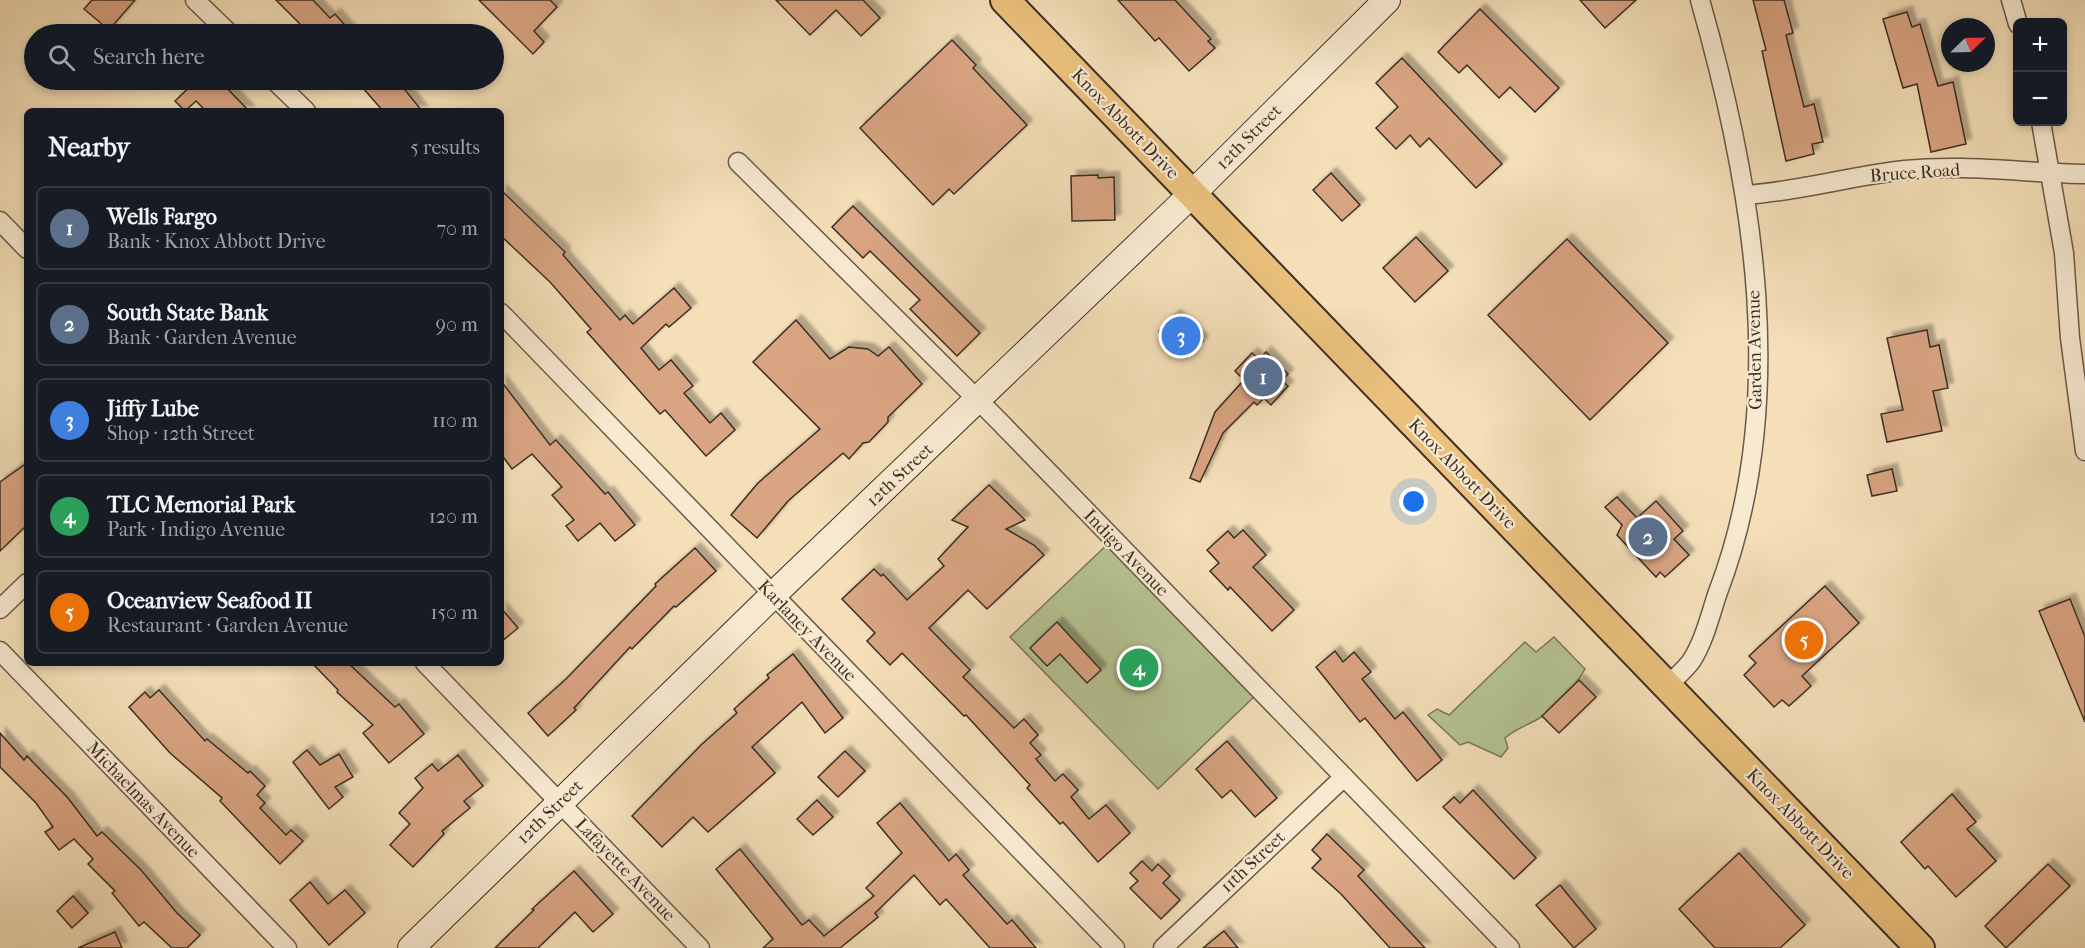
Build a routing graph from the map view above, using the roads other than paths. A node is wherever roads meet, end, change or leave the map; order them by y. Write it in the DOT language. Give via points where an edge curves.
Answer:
graph roads {
  1 [pos="195,0"];
  2 [pos="1005,0"];
  3 [pos="1388,0"];
  4 [pos="1700,0"];
  5 [pos="2011,0"];
  6 [pos="2016,18"];
  7 [pos="220,24"];
  8 [pos="284,90"];
  9 [pos="303,108"];
  10 [pos="2042,126"];
  11 [pos="738,162"];
  12 [pos="2050,173"];
  13 [pos="2085,174"];
  14 [pos="1192,194"];
  15 [pos="1746,195"];
  16 [pos="0,221"];
  17 [pos="24,246"];
  18 [pos="504,316"];
  19 [pos="979,400"];
  20 [pos="2085,451"];
  21 [pos="24,587"];
  22 [pos="773,595"];
  23 [pos="0,609"];
  24 [pos="0,651"];
  25 [pos="428,666"];
  26 [pos="1667,686"];
  27 [pos="1344,777"];
  28 [pos="560,802"];
  29 [pos="287,948"];
  30 [pos="411,948"];
  31 [pos="700,948"];
  32 [pos="1115,948"];
  33 [pos="1163,948"];
  34 [pos="1510,948"];
  35 [pos="1920,948"];
  1 -- 7 [label="street"];
  2 -- 14 [label="main road, Knox Abbott Drive"];
  3 -- 14 [label="main road, 12th Street"];
  4 -- 15 [label="street, Garden Avenue" via="1724,84"];
  5 -- 6 [label="street"];
  8 -- 9 [label="street"];
  10 -- 12 [label="street"];
  11 -- 19 [label="street, Indigo Avenue"];
  12 -- 13 [label="street, Bruce Road"];
  12 -- 15 [label="street, Bruce Road" via="1906,170"];
  12 -- 20 [label="street" via="2064,253"];
  14 -- 19 [label="main road, 12th Street"];
  14 -- 26 [label="main road, Knox Abbott Drive"];
  15 -- 26 [label="street, Garden Avenue" via="1757,325 1756,410 1747,494 1736,546 1705,632 1691,662"];
  16 -- 17 [label="street"];
  18 -- 22 [label="street, Karlaney Avenue"];
  19 -- 22 [label="main road, 12th Street"];
  19 -- 27 [label="street, Indigo Avenue"];
  21 -- 23 [label="street"];
  22 -- 28 [label="main road, 12th Street"];
  22 -- 32 [label="street, Karlaney Avenue"];
  24 -- 29 [label="street, Michaelmas Avenue"];
  25 -- 28 [label="street, Lafayette Avenue"];
  26 -- 35 [label="main road, Knox Abbott Drive"];
  27 -- 33 [label="street, 11th Street"];
  27 -- 34 [label="street, Indigo Avenue"];
  28 -- 30 [label="main road, 12th Street"];
  28 -- 31 [label="street, Lafayette Avenue"];
}
